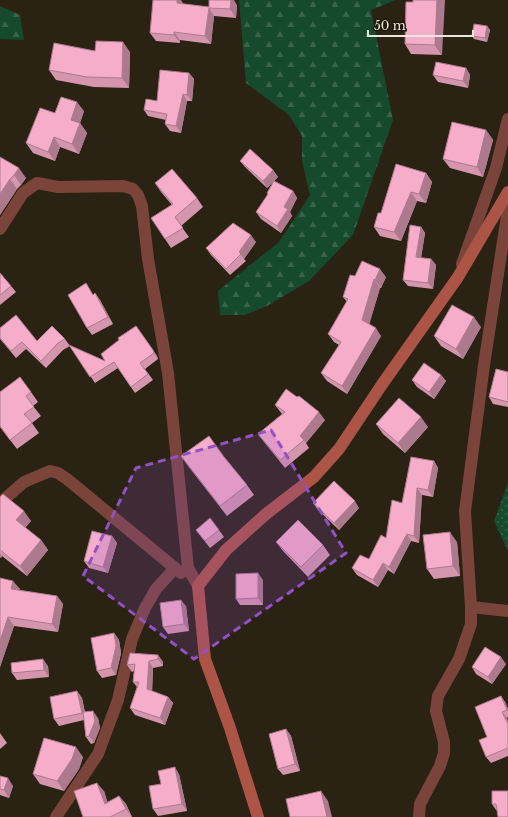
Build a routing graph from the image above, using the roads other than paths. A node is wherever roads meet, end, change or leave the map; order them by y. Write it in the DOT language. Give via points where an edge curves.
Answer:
graph roads {
  1 [pos="508,119"];
  2 [pos="508,192"];
  3 [pos="508,209"];
  4 [pos="0,229"];
  5 [pos="458,277"];
  6 [pos="0,502"];
  7 [pos="175,568"];
  8 [pos="198,586"];
  9 [pos="471,607"];
  10 [pos="508,611"];
  11 [pos="56,817"];
  12 [pos="258,817"];
  13 [pos="419,817"];
  1 -- 5 [label="street" via="496,168"];
  2 -- 5 [label="main road"];
  3 -- 9 [label="street" via="465,511"];
  4 -- 8 [label="street" via="24,192 37,183 58,188 123,186 133,189 138,195 142,206 148,259 168,373 188,568"];
  5 -- 8 [label="main road" via="339,449 314,477 266,514 226,550"];
  6 -- 7 [label="street" via="24,482 50,471 58,473"];
  7 -- 8 [label="street"];
  7 -- 11 [label="street" via="156,589 145,608 132,640 118,700 98,754"];
  8 -- 12 [label="main road" via="205,659"];
  9 -- 10 [label="street"];
  9 -- 13 [label="street" via="471,624 458,659 438,696 436,711 444,742 444,753 420,804"];
}
